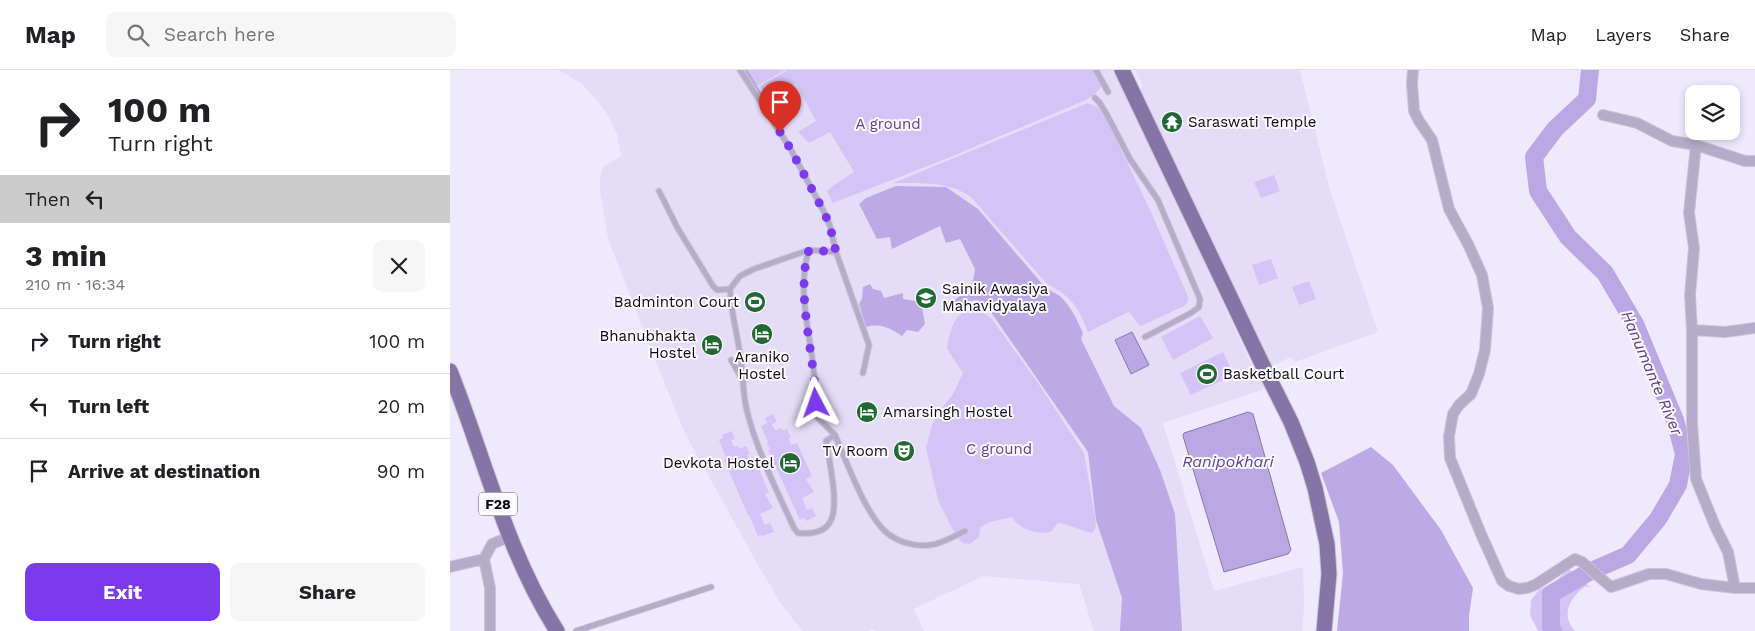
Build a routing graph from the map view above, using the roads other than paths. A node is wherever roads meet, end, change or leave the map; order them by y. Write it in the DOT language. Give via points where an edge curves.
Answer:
graph roads {
  1 [pos="740,70"];
  2 [pos="1096,70"];
  3 [pos="1122,70"];
  4 [pos="1414,70"];
  5 [pos="1108,92"];
  6 [pos="1094,98"];
  7 [pos="1603,115"];
  8 [pos="1696,145"];
  9 [pos="1755,161"];
  10 [pos="659,191"];
  11 [pos="809,250"];
  12 [pos="836,252"];
  13 [pos="730,289"];
  14 [pos="1755,328"];
  15 [pos="1692,330"];
  16 [pos="1145,337"];
  17 [pos="731,360"];
  18 [pos="450,371"];
  19 [pos="863,373"];
  20 [pos="742,380"];
  21 [pos="836,435"];
  22 [pos="965,531"];
  23 [pos="509,537"];
  24 [pos="484,558"];
  25 [pos="450,567"];
  26 [pos="710,587"];
  27 [pos="1735,588"];
  28 [pos="1755,588"];
  29 [pos="490,631"];
  30 [pos="557,631"];
  31 [pos="576,631"];
  32 [pos="1324,631"];
  1 -- 12 [label="lane" via="790,148 824,212"];
  2 -- 5 [label="lane"];
  3 -- 32 [label="main road" via="1291,422 1307,462 1327,544 1329,574"];
  4 -- 27 [label="street" via="1414,111 1432,140 1449,209 1482,275 1488,308 1479,374 1471,394 1453,414 1450,458 1502,581 1519,589 1527,588 1575,559 1611,587 1649,574 1666,574 1701,584"];
  6 -- 16 [label="lane" via="1158,200 1200,299 1199,307 1191,313"];
  7 -- 8 [label="street" via="1637,123 1672,141"];
  8 -- 9 [label="street" via="1745,161"];
  8 -- 15 [label="street" via="1689,213 1694,248 1690,295"];
  10 -- 13 [label="lane" via="713,286 717,290"];
  11 -- 12 [label="lane"];
  11 -- 13 [label="lane" via="745,273"];
  11 -- 21 [label="lane" via="804,280 817,417"];
  12 -- 19 [label="lane" via="869,345"];
  13 -- 20 [label="lane"];
  14 -- 15 [label="street" via="1725,332"];
  15 -- 27 [label="street" via="1696,479 1728,552"];
  17 -- 20 [label="lane"];
  18 -- 23 [label="main road, F28"];
  20 -- 21 [label="lane" via="746,406 761,452 798,533 819,531 831,520 834,508 826,441"];
  21 -- 22 [label="lane" via="866,503 887,533 907,544 924,545 940,543"];
  23 -- 24 [label="street" via="492,544"];
  23 -- 30 [label="main road, F28" via="531,587"];
  24 -- 25 [label="street"];
  24 -- 29 [label="street" via="490,588"];
  26 -- 31 [label="lane"];
  27 -- 28 [label="street"];
}
